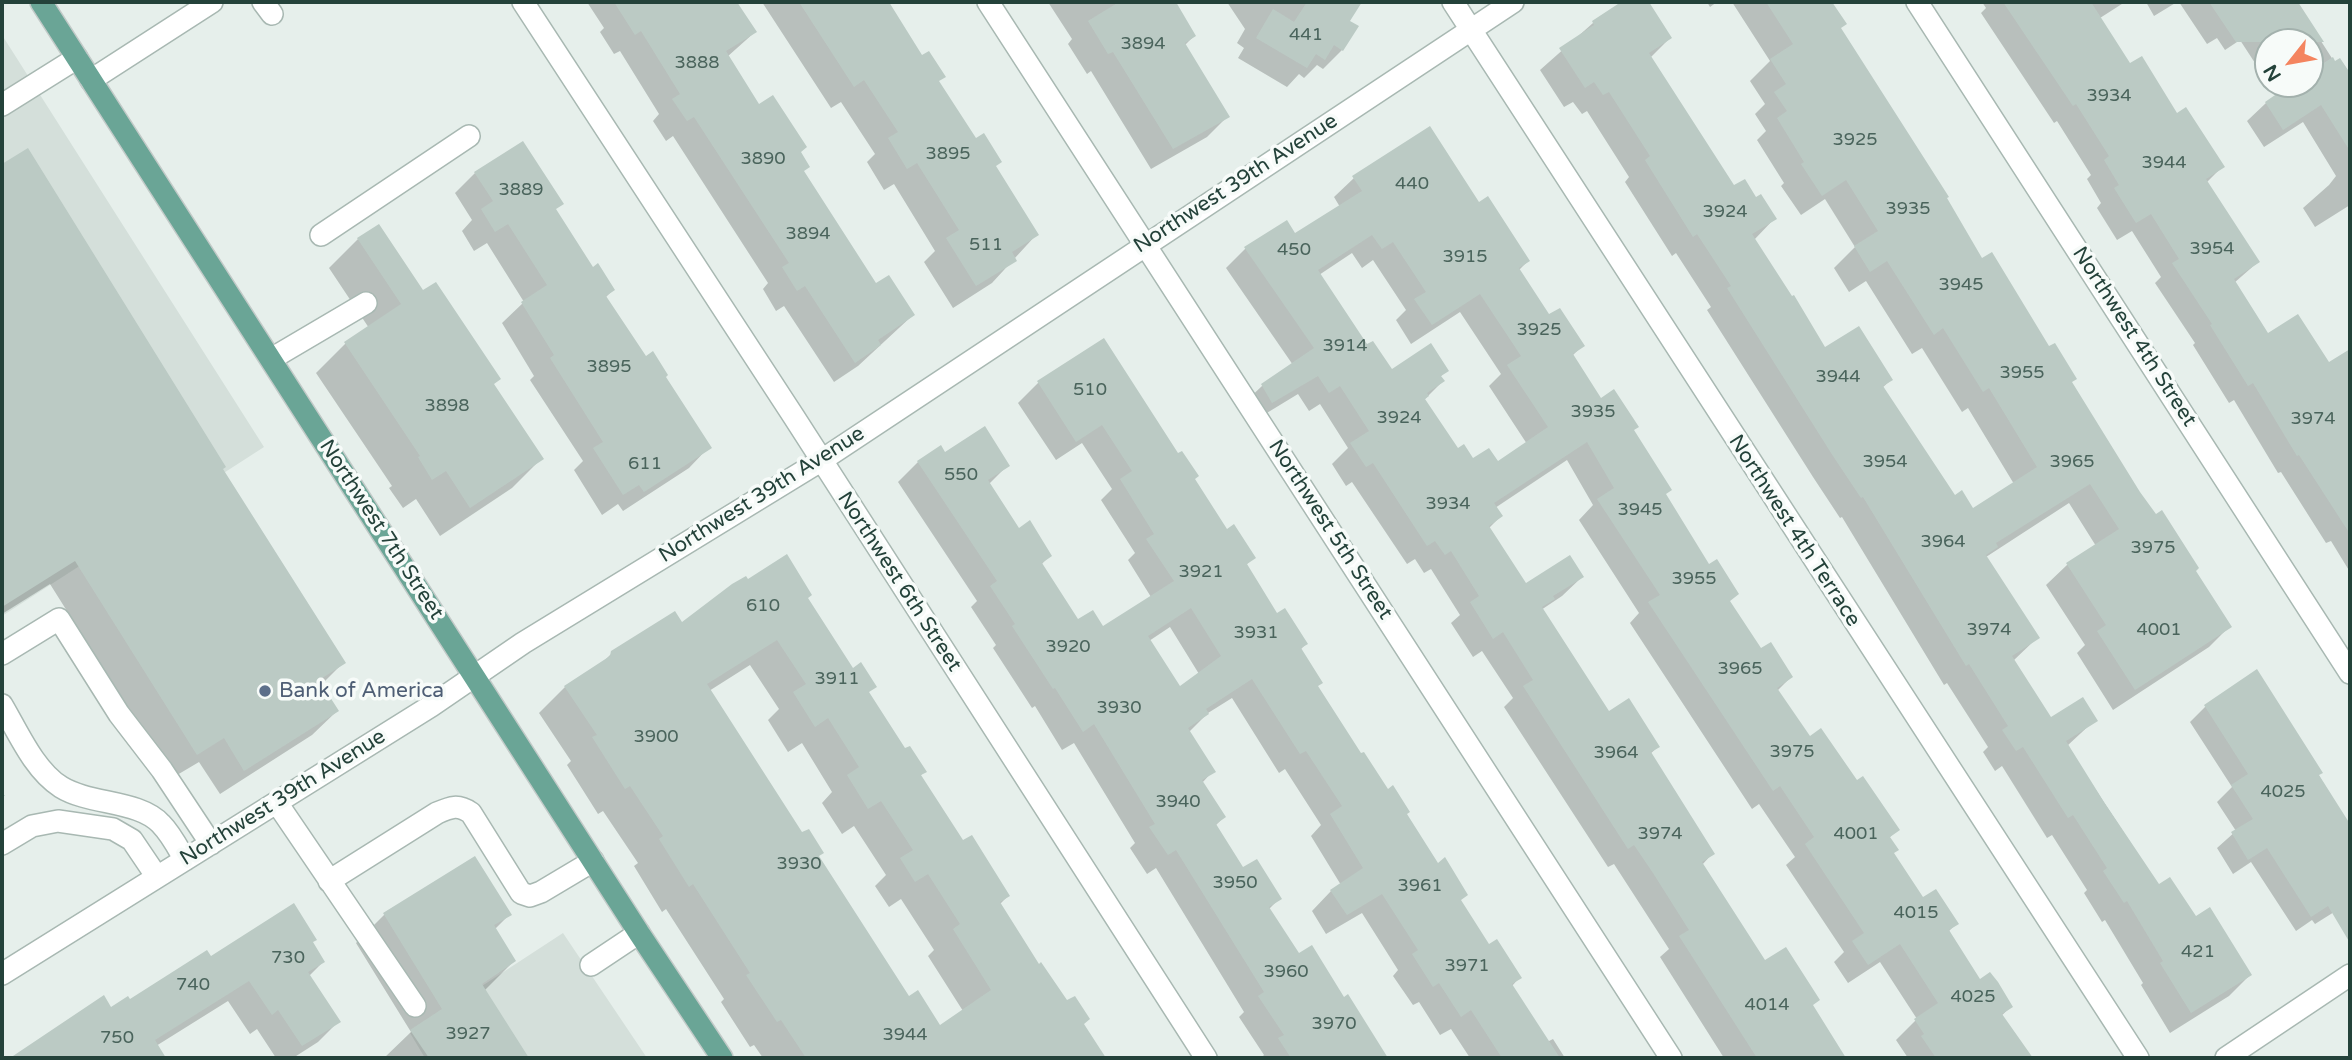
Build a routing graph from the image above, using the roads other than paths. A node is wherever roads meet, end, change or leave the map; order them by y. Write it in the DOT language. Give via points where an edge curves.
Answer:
graph roads {
  1 [pos="41,2"];
  2 [pos="212,2"];
  3 [pos="523,2"];
  4 [pos="988,2"];
  5 [pos="1453,2"];
  6 [pos="1513,2"];
  7 [pos="1917,2"];
  8 [pos="1471,29"];
  9 [pos="77,58"];
  10 [pos="92,80"];
  11 [pos="2,105"];
  12 [pos="469,136"];
  13 [pos="321,235"];
  14 [pos="1146,244"];
  15 [pos="366,303"];
  16 [pos="271,359"];
  17 [pos="822,460"];
  18 [pos="2,654"];
  19 [pos="2350,673"];
  20 [pos="476,677"];
  21 [pos="2,705"];
  22 [pos="276,803"];
  23 [pos="2,844"];
  24 [pos="211,844"];
  25 [pos="185,860"];
  26 [pos="593,861"];
  27 [pos="157,877"];
  28 [pos="329,881"];
  29 [pos="639,933"];
  30 [pos="591,965"];
  31 [pos="2,974"];
  32 [pos="2350,975"];
  33 [pos="415,1006"];
  34 [pos="722,1058"];
  35 [pos="1206,1058"];
  36 [pos="1671,1058"];
  37 [pos="2138,1058"];
  38 [pos="2226,1058"];
  1 -- 9 [label="main road, Northwest 7th Street"];
  2 -- 10 [label="street"];
  3 -- 17 [label="street, Northwest 6th Street"];
  4 -- 14 [label="street, Northwest 5th Street"];
  5 -- 8 [label="street, Northwest 4th Terrace"];
  6 -- 8 [label="street, Northwest 39th Avenue"];
  7 -- 19 [label="street, Northwest 4th Street"];
  8 -- 14 [label="street, Northwest 39th Avenue"];
  8 -- 37 [label="street, Northwest 4th Terrace"];
  9 -- 10 [label="main road, Northwest 7th Street"];
  9 -- 11 [label="street"];
  10 -- 16 [label="main road, Northwest 7th Street"];
  12 -- 13 [label="street"];
  14 -- 17 [label="street, Northwest 39th Avenue"];
  14 -- 36 [label="street, Northwest 5th Street"];
  15 -- 16 [label="street"];
  16 -- 20 [label="main road, Northwest 7th Street"];
  17 -- 20 [label="street, Northwest 39th Avenue" via="523,643"];
  17 -- 35 [label="street, Northwest 6th Street"];
  18 -- 24 [label="street" via="59,619"];
  20 -- 22 [label="street, Northwest 39th Avenue"];
  20 -- 26 [label="main road, Northwest 7th Street"];
  21 -- 25 [label="street" via="42,771 80,797 145,812 161,824"];
  22 -- 24 [label="street, Northwest 39th Avenue"];
  22 -- 28 [label="street"];
  23 -- 27 [label="street" via="32,826 58,821 113,829 132,840"];
  24 -- 25 [label="street, Northwest 39th Avenue"];
  25 -- 27 [label="street, Northwest 39th Avenue"];
  26 -- 28 [label="street" via="530,897 521,893 471,813 453,806"];
  26 -- 29 [label="main road, Northwest 7th Street"];
  27 -- 31 [label="street, Northwest 39th Avenue"];
  28 -- 33 [label="street"];
  29 -- 30 [label="street"];
  29 -- 34 [label="main road, Northwest 7th Street"];
  32 -- 38 [label="street"];
}
